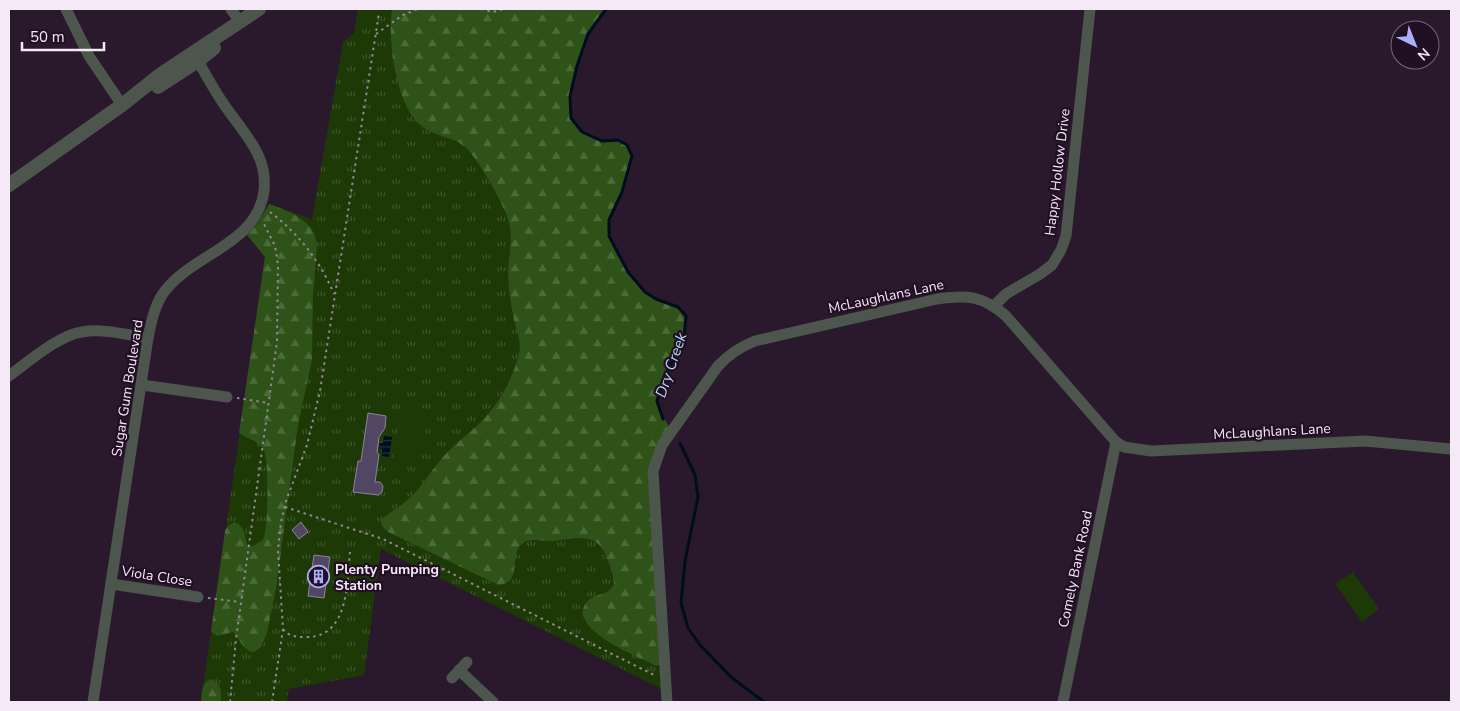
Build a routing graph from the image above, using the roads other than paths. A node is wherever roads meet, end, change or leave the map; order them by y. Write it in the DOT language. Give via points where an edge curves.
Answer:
graph roads {
  1 [pos="66,9"];
  2 [pos="231,9"];
  3 [pos="259,9"];
  4 [pos="1090,9"];
  5 [pos="240,22"];
  6 [pos="192,61"];
  7 [pos="122,105"];
  8 [pos="9,185"];
  9 [pos="994,306"];
  10 [pos="148,338"];
  11 [pos="9,376"];
  12 [pos="142,385"];
  13 [pos="227,397"];
  14 [pos="1116,442"];
  15 [pos="1451,448"];
  16 [pos="111,584"];
  17 [pos="198,597"];
  18 [pos="459,670"];
  19 [pos="93,702"];
  20 [pos="493,702"];
  21 [pos="667,702"];
  22 [pos="1063,702"];
  1 -- 7 [label="street" via="90,56"];
  2 -- 5 [label="street"];
  3 -- 5 [label="street"];
  4 -- 9 [label="street, Happy Hollow Drive" via="1066,236 1052,265 1006,294"];
  5 -- 6 [label="street" via="223,41"];
  6 -- 7 [label="street" via="153,90"];
  6 -- 10 [label="street, Sugar Gum Boulevard" via="260,158 264,178 259,210 246,229 162,294"];
  7 -- 8 [label="street"];
  9 -- 14 [label="street, McLaughlans Lane" via="1019,330"];
  9 -- 21 [label="street, McLaughlans Lane" via="978,299 937,299 755,340 736,349 718,366 662,445 653,471"];
  10 -- 11 [label="street" via="82,332 60,340"];
  10 -- 12 [label="street, Sugar Gum Boulevard"];
  12 -- 13 [label="street"];
  12 -- 16 [label="street, Sugar Gum Boulevard"];
  14 -- 15 [label="street, McLaughlans Lane" via="1124,447 1151,452 1365,441"];
  14 -- 22 [label="street, Comely Bank Road"];
  16 -- 17 [label="street, Viola Close"];
  16 -- 19 [label="street, Sugar Gum Boulevard"];
  18 -- 20 [label="street"];
}
